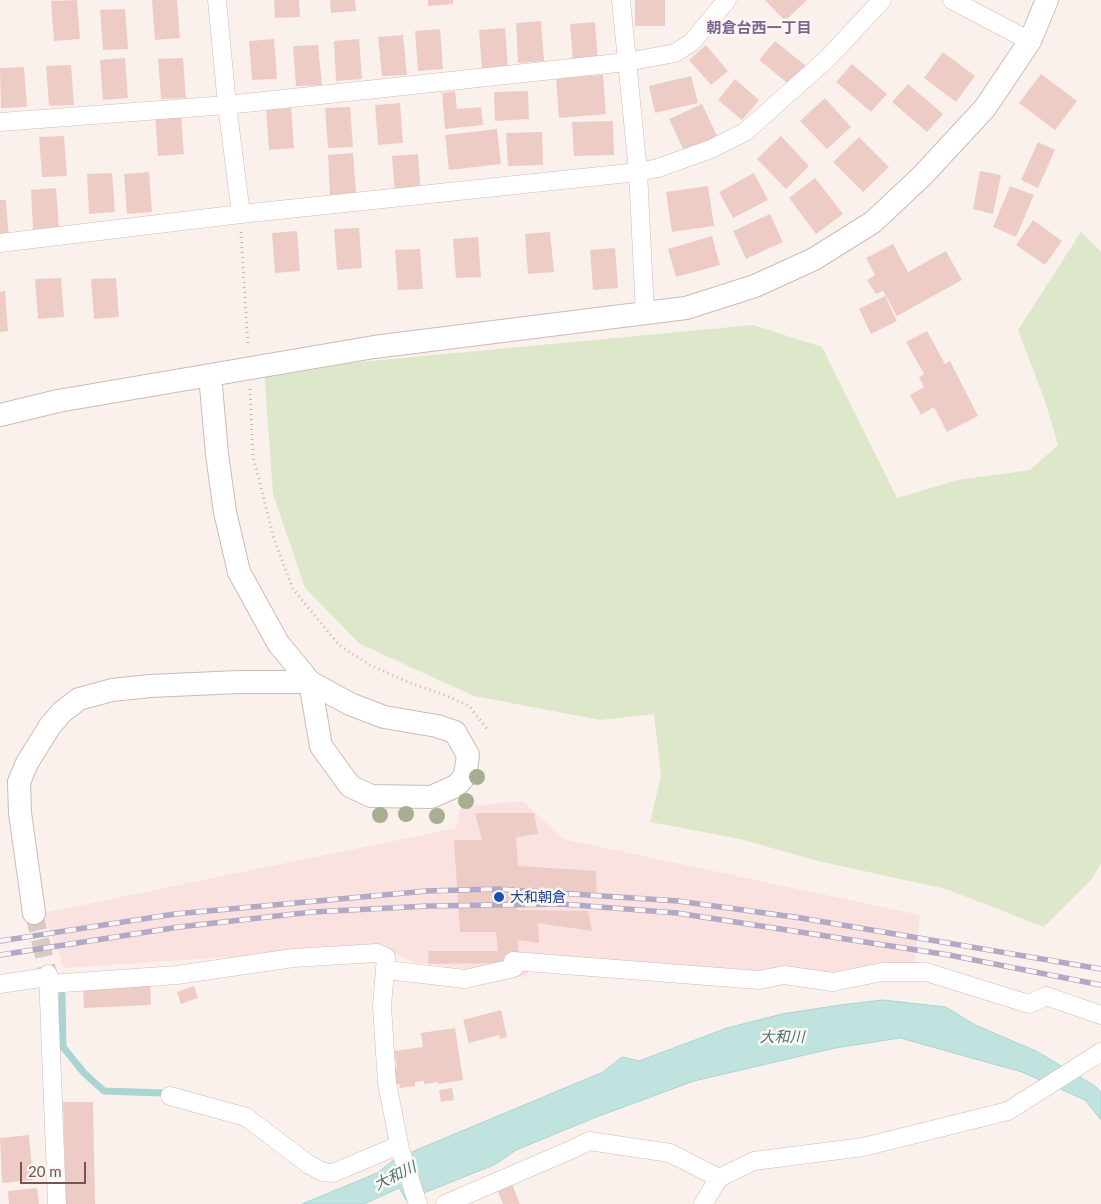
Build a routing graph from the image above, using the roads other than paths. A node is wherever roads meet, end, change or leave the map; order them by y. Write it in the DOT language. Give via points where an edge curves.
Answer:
graph roads {
  1 [pos="217,0"];
  2 [pos="621,0"];
  3 [pos="727,0"];
  4 [pos="882,0"];
  5 [pos="952,0"];
  6 [pos="1046,0"];
  7 [pos="1030,40"];
  8 [pos="627,62"];
  9 [pos="227,105"];
  10 [pos="0,122"];
  11 [pos="638,172"];
  12 [pos="240,214"];
  13 [pos="0,243"];
  14 [pos="645,314"];
  15 [pos="210,375"];
  16 [pos="0,415"];
  17 [pos="310,682"];
  18 [pos="34,913"];
  19 [pos="386,970"];
  20 [pos="48,978"];
  21 [pos="0,984"];
  22 [pos="1101,1015"];
  23 [pos="1101,1052"];
  24 [pos="170,1096"];
  25 [pos="400,1147"];
  26 [pos="719,1178"];
  27 [pos="57,1204"];
  28 [pos="418,1204"];
  29 [pos="445,1204"];
  30 [pos="703,1204"];
  1 -- 9 [label="street"];
  2 -- 8 [label="street"];
  3 -- 8 [label="street" via="692,42 675,53"];
  4 -- 11 [label="street" via="828,58 745,132 712,149"];
  5 -- 7 [label="street"];
  6 -- 7 [label="street"];
  7 -- 14 [label="street" via="985,108 922,176 873,222 814,259 755,286 686,308"];
  8 -- 9 [label="street"];
  8 -- 11 [label="street"];
  9 -- 10 [label="street"];
  9 -- 12 [label="street"];
  11 -- 12 [label="street"];
  11 -- 14 [label="street"];
  12 -- 13 [label="street"];
  14 -- 15 [label="street" via="374,347"];
  15 -- 16 [label="street" via="58,401"];
  15 -- 17 [label="street" via="225,512 239,572 278,643"];
  17 -- 17 [label="street" via="350,704 384,717 456,732 468,755 465,776 456,786 431,797 371,796 350,786 321,746"];
  17 -- 18 [label="street" via="239,682 112,690 79,699 62,712 45,734 19,782 20,813"];
  19 -- 20 [label="street" via="386,957 377,953 293,958 177,976"];
  19 -- 22 [label="street" via="465,980 514,968 513,961 758,980 784,975 833,982 882,972 926,972 1029,1004 1046,996"];
  19 -- 25 [label="street" via="382,1006 386,1082"];
  20 -- 21 [label="street"];
  20 -- 27 [label="street"];
  23 -- 26 [label="street" via="1008,1112 863,1147 754,1161"];
  24 -- 25 [label="street" via="246,1117 323,1172 333,1174"];
  25 -- 28 [label="street"];
  26 -- 29 [label="street" via="670,1154 589,1141"];
  26 -- 30 [label="street"];
}
